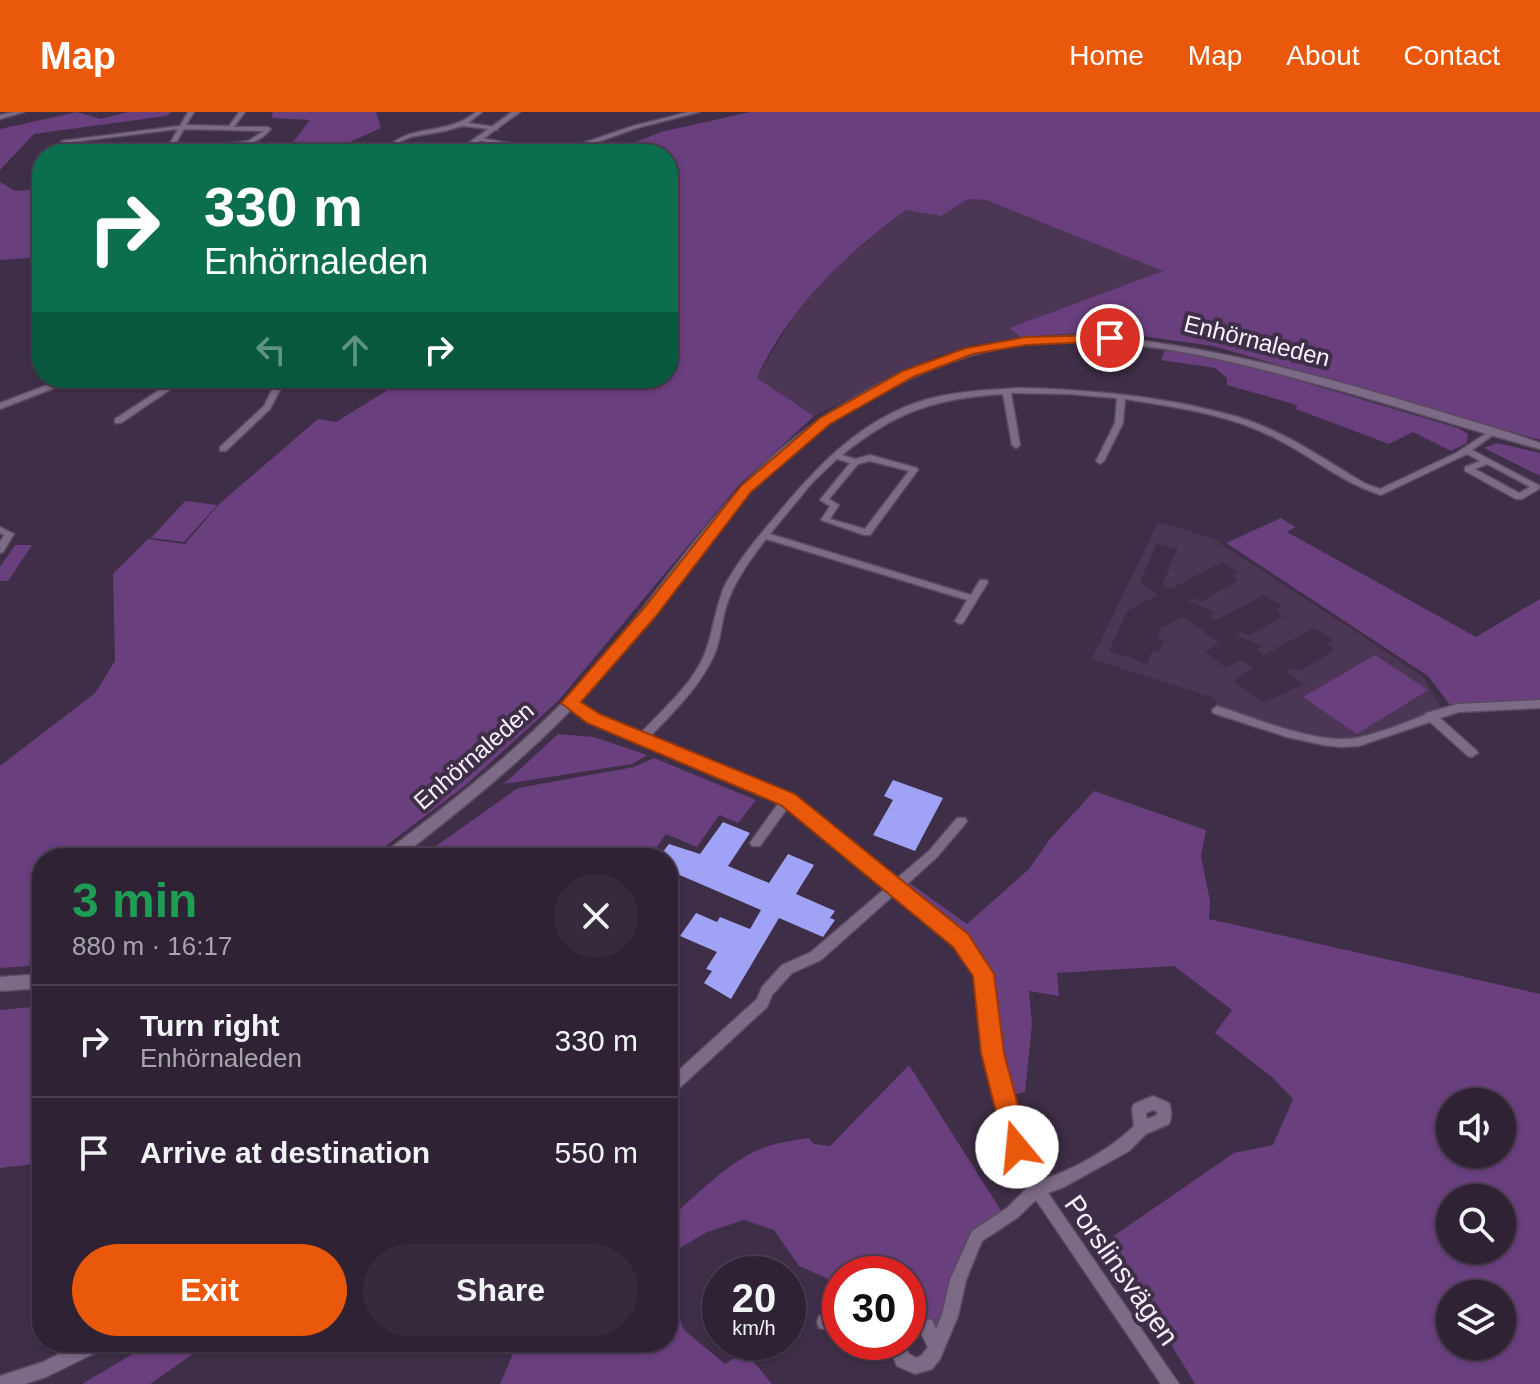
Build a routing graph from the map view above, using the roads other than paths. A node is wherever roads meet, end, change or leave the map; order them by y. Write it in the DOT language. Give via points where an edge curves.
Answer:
graph roads {
  1 [pos="21,112"];
  2 [pos="191,112"];
  3 [pos="242,112"];
  4 [pos="479,112"];
  5 [pos="517,112"];
  6 [pos="696,112"];
  7 [pos="0,117"];
  8 [pos="463,124"];
  9 [pos="182,127"];
  10 [pos="231,127"];
  11 [pos="496,129"];
  12 [pos="480,140"];
  13 [pos="64,141"];
  14 [pos="173,144"];
  15 [pos="237,144"];
  16 [pos="395,144"];
  17 [pos="473,144"];
  18 [pos="502,144"];
  19 [pos="591,144"];
  20 [pos="48,388"];
  21 [pos="168,388"];
  22 [pos="277,388"];
  23 [pos="1007,393"];
  24 [pos="1121,397"];
  25 [pos="0,406"];
  26 [pos="118,421"];
  27 [pos="1493,431"];
  28 [pos="1016,445"];
  29 [pos="1540,446"];
  30 [pos="223,449"];
  31 [pos="1468,451"];
  32 [pos="835,455"];
  33 [pos="1100,461"];
  34 [pos="1487,461"];
  35 [pos="855,462"];
  36 [pos="1538,487"];
  37 [pos="1525,494"];
  38 [pos="1540,502"];
  39 [pos="0,530"];
  40 [pos="764,535"];
  41 [pos="0,550"];
  42 [pos="983,582"];
  43 [pos="973,599"];
  44 [pos="960,621"];
  45 [pos="570,703"];
  46 [pos="1540,704"];
  47 [pos="1217,710"];
  48 [pos="1430,716"];
  49 [pos="643,738"];
  50 [pos="1472,753"];
  51 [pos="788,799"];
  52 [pos="961,821"];
  53 [pos="756,843"];
  54 [pos="401,848"];
  55 [pos="893,888"];
  56 [pos="32,982"];
  57 [pos="0,984"];
  58 [pos="678,1080"];
  59 [pos="1141,1129"];
  60 [pos="1037,1189"];
  61 [pos="926,1326"];
  62 [pos="936,1346"];
  63 [pos="79,1352"];
  64 [pos="903,1360"];
  65 [pos="0,1384"];
  66 [pos="1171,1384"];
  1 -- 7 [label="street"];
  2 -- 9 [label="street"];
  3 -- 10 [label="street"];
  4 -- 8 [label="street"];
  5 -- 11 [label="street"];
  6 -- 19 [label="street"];
  8 -- 11 [label="street"];
  8 -- 16 [label="street" via="407,136"];
  9 -- 10 [label="street"];
  9 -- 13 [label="street"];
  9 -- 14 [label="street"];
  10 -- 15 [label="street" via="268,129 261,139"];
  11 -- 12 [label="street"];
  12 -- 17 [label="street"];
  12 -- 18 [label="street"];
  20 -- 25 [label="street"];
  21 -- 26 [label="street"];
  22 -- 30 [label="street" via="267,407"];
  23 -- 24 [label="street"];
  23 -- 28 [label="street"];
  23 -- 32 [label="street" via="918,405 870,429"];
  24 -- 31 [label="street" via="1247,423 1355,481 1387,492"];
  24 -- 33 [label="street" via="1119,423"];
  27 -- 29 [label="street, Enhörnaleden"];
  27 -- 31 [label="street"];
  27 -- 45 [label="street, Enhörnaleden" via="1215,352 1137,339 1026,341 970,351 866,396 774,462"];
  31 -- 34 [label="street"];
  32 -- 35 [label="street"];
  32 -- 40 [label="street"];
  34 -- 36 [label="street"];
  34 -- 37 [label="street" via="1468,469 1519,497"];
  35 -- 35 [label="street" via="824,500 835,505 825,520 867,533 914,470 870,458"];
  36 -- 37 [label="street"];
  37 -- 38 [label="street"];
  39 -- 41 [label="street" via="9,534"];
  40 -- 43 [label="street"];
  40 -- 49 [label="street" via="722,604 710,655"];
  42 -- 43 [label="street"];
  43 -- 44 [label="street"];
  45 -- 49 [label="street, Porslinsvägen"];
  45 -- 54 [label="street, Enhörnaleden" via="476,790"];
  46 -- 48 [label="street" via="1458,708"];
  47 -- 48 [label="street" via="1344,744"];
  48 -- 50 [label="street"];
  49 -- 51 [label="street, Porslinsvägen"];
  51 -- 53 [label="street"];
  51 -- 55 [label="street, Porslinsvägen"];
  52 -- 55 [label="street"];
  55 -- 58 [label="street" via="816,956 787,969 762,1003"];
  55 -- 60 [label="street, Porslinsvägen" via="961,941 983,974 1002,1097"];
  56 -- 57 [label="street"];
  59 -- 60 [label="street" via="1124,1146"];
  60 -- 62 [label="street" via="977,1236"];
  60 -- 66 [label="street, Porslinsvägen"];
  61 -- 62 [label="street"];
  62 -- 64 [label="street" via="931,1359 915,1366"];
  63 -- 65 [label="street"];
}
